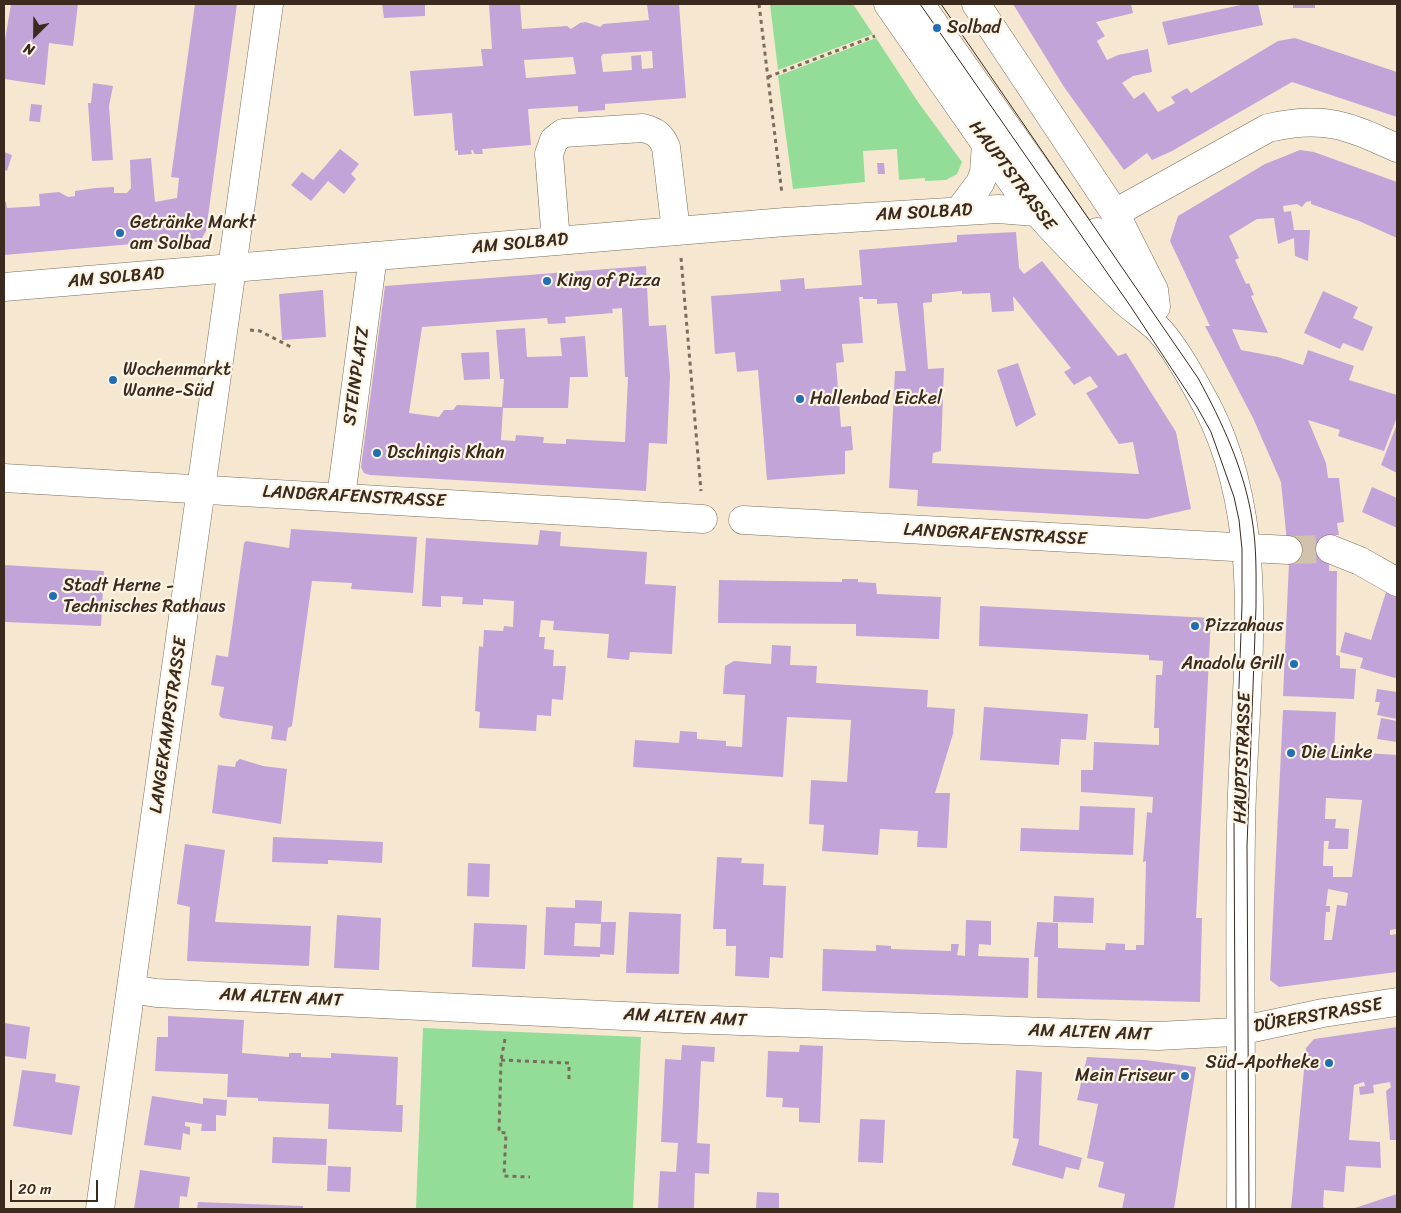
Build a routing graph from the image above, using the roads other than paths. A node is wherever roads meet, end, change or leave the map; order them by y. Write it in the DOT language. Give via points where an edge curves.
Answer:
graph roads {
  1 [pos="269,4"];
  2 [pos="920,4"];
  3 [pos="941,4"];
  4 [pos="976,4"];
  5 [pos="895,15"];
  6 [pos="986,144"];
  7 [pos="1397,148"];
  8 [pos="959,211"];
  9 [pos="1036,212"];
  10 [pos="1115,213"];
  11 [pos="676,231"];
  12 [pos="556,241"];
  13 [pos="373,256"];
  14 [pos="232,268"];
  15 [pos="4,287"];
  16 [pos="1158,328"];
  17 [pos="4,478"];
  18 [pos="203,489"];
  19 [pos="341,497"];
  20 [pos="704,519"];
  21 [pos="742,520"];
  22 [pos="1247,549"];
  23 [pos="1330,549"];
  24 [pos="1288,550"];
  25 [pos="1397,582"];
  26 [pos="132,989"];
  27 [pos="1397,1002"];
  28 [pos="1240,1031"];
  29 [pos="100,1209"];
  30 [pos="1241,1209"];
  1 -- 14 [label="street, LANGEKAMPSTRASSE"];
  2 -- 16 [label="street" via="1091,249"];
  3 -- 16 [label="street" via="1108,247"];
  4 -- 10 [label="street, HAUPTSTRASSE"];
  5 -- 6 [label="street, HAUPTSTRASSE"];
  6 -- 8 [label="street" via="980,183"];
  6 -- 9 [label="street, HAUPTSTRASSE"];
  7 -- 10 [label="street" via="1360,131 1323,121 1268,128"];
  8 -- 9 [label="street, AM SOLBAD" via="998,209"];
  8 -- 11 [label="street, AM SOLBAD"];
  9 -- 16 [label="street, HAUPTSTRASSE" via="1123,300"];
  10 -- 16 [label="street, HAUPTSTRASSE" via="1154,290"];
  11 -- 12 [label="street, AM SOLBAD"];
  11 -- 12 [label="street" via="666,147 655,131 643,128 563,133 554,140 549,154"];
  12 -- 13 [label="street, AM SOLBAD"];
  13 -- 14 [label="street, AM SOLBAD"];
  13 -- 19 [label="street, STEINPLATZ"];
  14 -- 15 [label="street, AM SOLBAD"];
  14 -- 18 [label="street, LANGEKAMPSTRASSE"];
  16 -- 22 [label="street, HAUPTSTRASSE" via="1207,406 1225,446 1241,508"];
  17 -- 18 [label="street, LANDGRAFENSTRASSE"];
  18 -- 19 [label="street, LANDGRAFENSTRASSE"];
  18 -- 26 [label="street, LANGEKAMPSTRASSE"];
  19 -- 20 [label="street, LANDGRAFENSTRASSE"];
  21 -- 22 [label="street, LANDGRAFENSTRASSE"];
  22 -- 24 [label="street, LANDGRAFENSTRASSE"];
  22 -- 28 [label="street, HAUPTSTRASSE" via="1249,617 1241,810"];
  23 -- 25 [label="street"];
  26 -- 28 [label="street, AM ALTEN AMT" via="156,993 685,1018 1158,1036"];
  26 -- 29 [label="street, LANGEKAMPSTRASSE"];
  27 -- 28 [label="street, DÜRERSTRASSE" via="1322,1013"];
  28 -- 30 [label="street, HAUPTSTRASSE"];
}
